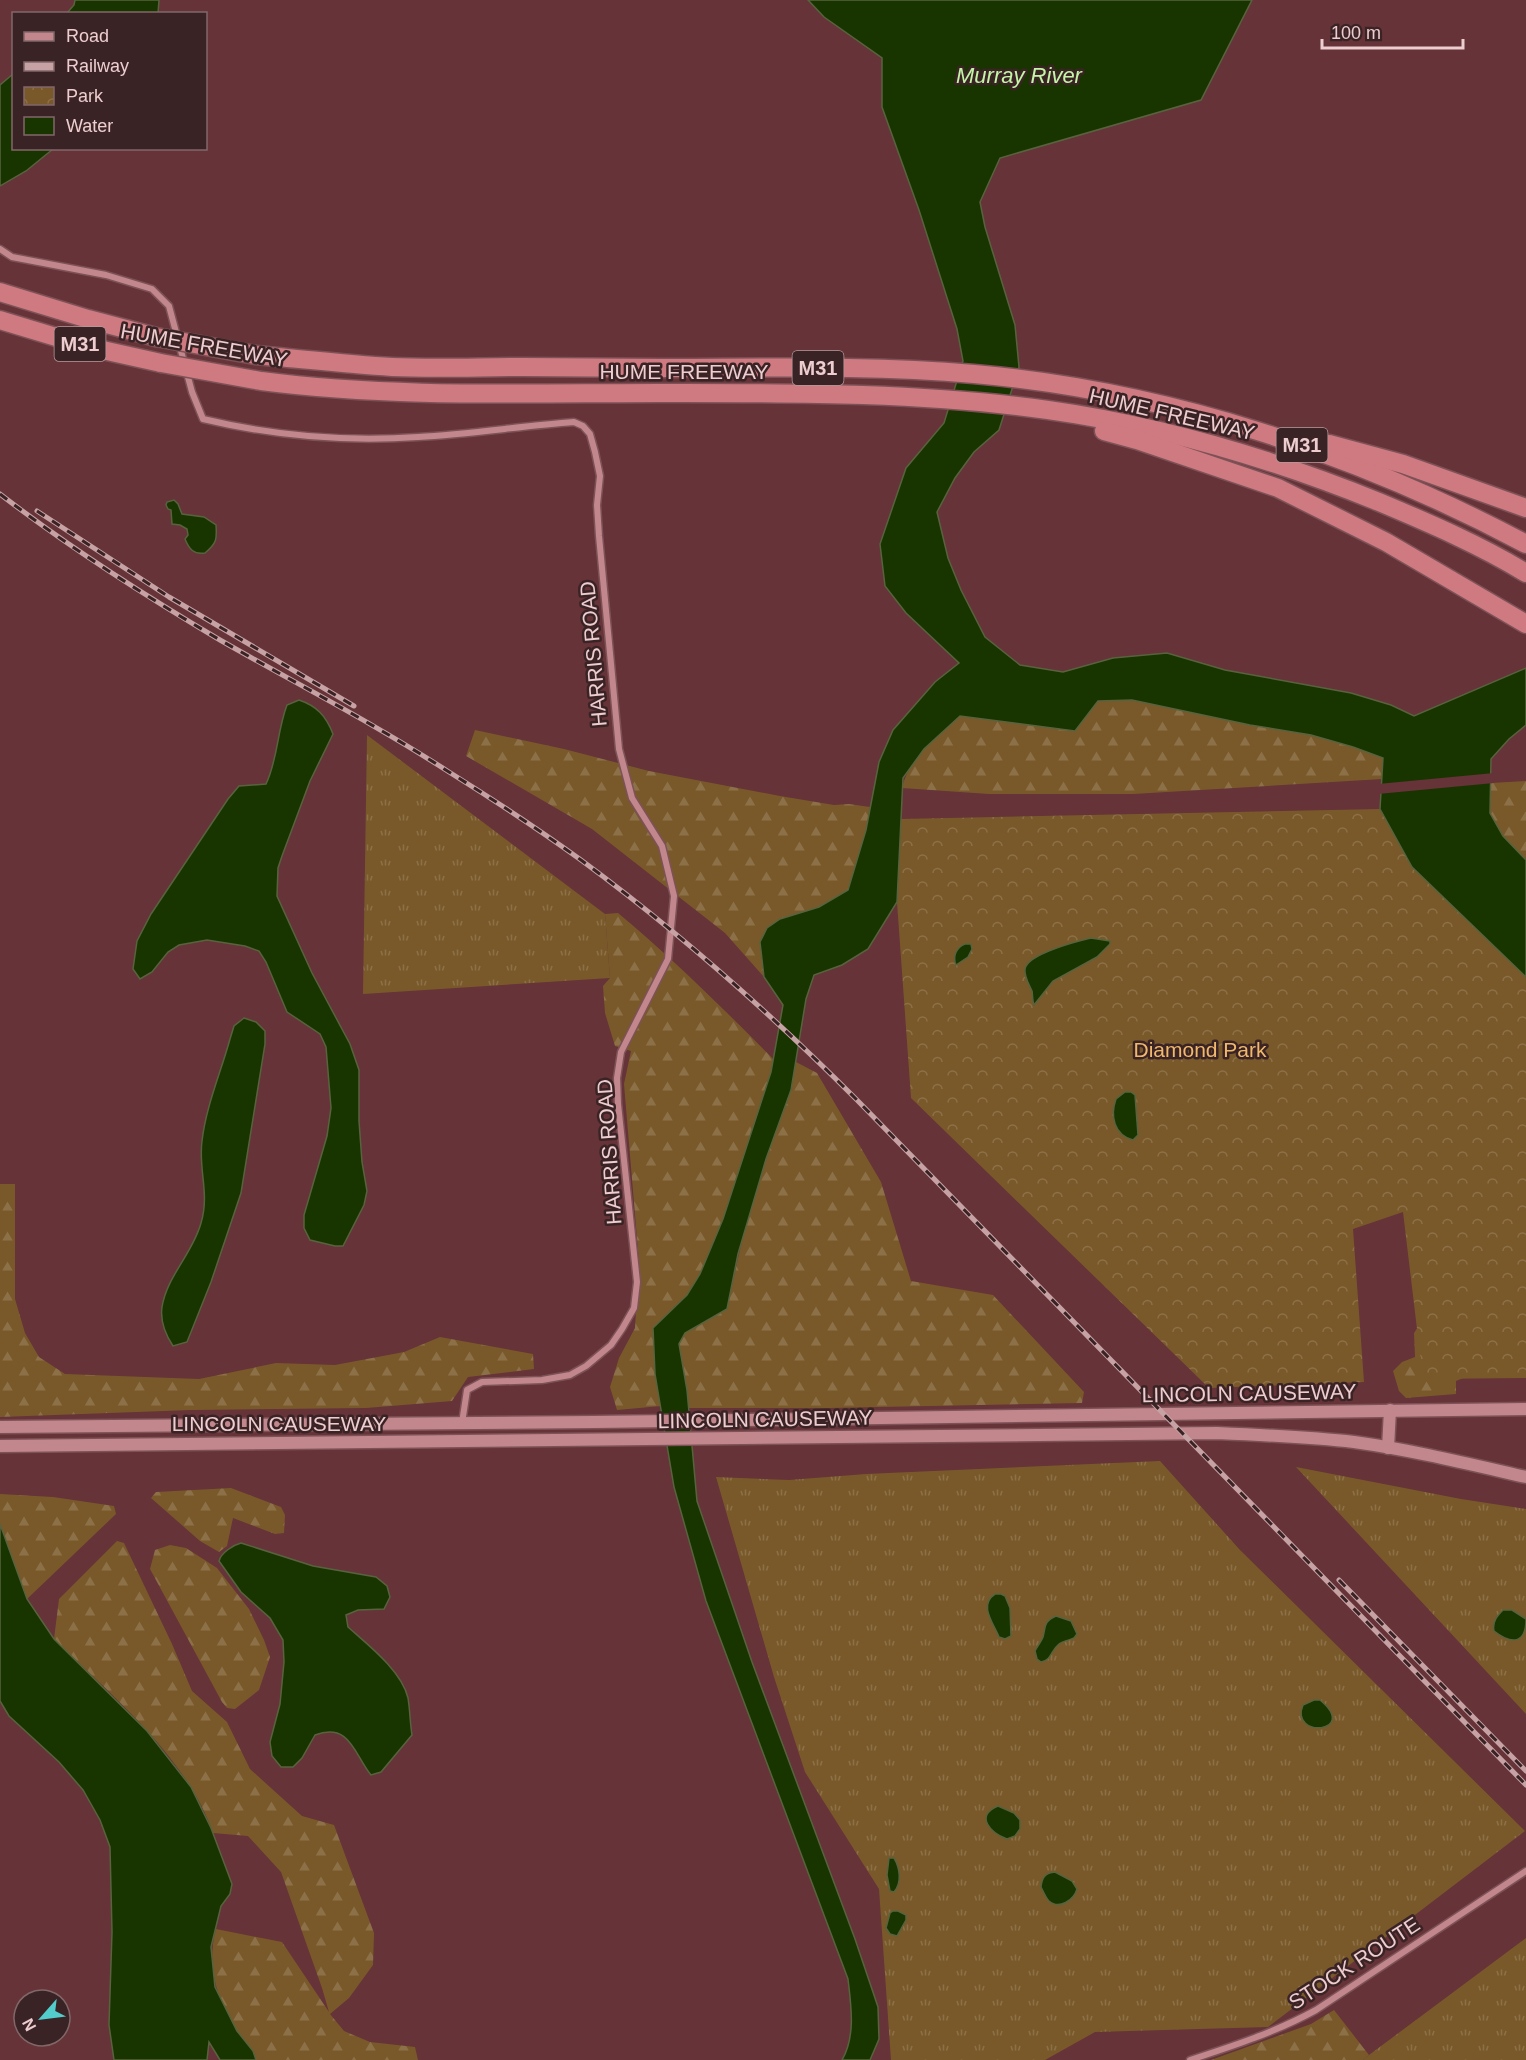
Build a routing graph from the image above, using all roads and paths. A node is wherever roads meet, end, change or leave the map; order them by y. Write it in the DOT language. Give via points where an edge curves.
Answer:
graph roads {
  1 [pos="0,249"];
  2 [pos="0,292"];
  3 [pos="0,320"];
  4 [pos="1225,421"];
  5 [pos="1106,425"];
  6 [pos="1526,508"];
  7 [pos="1526,544"];
  8 [pos="1526,573"];
  9 [pos="1526,624"];
  10 [pos="1526,1408"];
  11 [pos="1390,1410"];
  12 [pos="462,1423"];
  13 [pos="0,1427"];
  14 [pos="462,1441"];
  15 [pos="0,1446"];
  16 [pos="1388,1448"];
  17 [pos="1526,1477"];
  18 [pos="1526,1871"];
  19 [pos="1190,2060"];
  1 -- 12 [label="street, HARRIS ROAD" via="12,257 106,275 152,289 169,306 203,419 260,431 338,439 418,437 574,422 590,434 600,476 599,536 619,749 633,798 662,846 674,896 668,959 621,1052 617,1078 637,1282 634,1308 611,1345 570,1375 482,1382 467,1390"];
  2 -- 4 [label="highway, HUME FREEWAY / M31, bridge" via="156,337 255,355 393,367 884,369 976,374 1113,395"];
  3 -- 5 [label="highway, HUME FREEWAY / M31, bridge" via="161,363 261,381 350,390 749,393 971,401"];
  4 -- 6 [label="highway" via="1290,433 1441,477"];
  4 -- 7 [label="highway, HUME FREEWAY / M31" via="1377,473"];
  5 -- 8 [label="highway, HUME FREEWAY / M31" via="1212,444 1340,486 1470,543"];
  5 -- 9 [label="highway" via="1137,440 1278,488 1386,542"];
  10 -- 11 [label="main road, LINCOLN CAUSEWAY"];
  11 -- 12 [label="main road, LINCOLN CAUSEWAY"];
  11 -- 16 [label="main road"];
  12 -- 13 [label="main road, LINCOLN CAUSEWAY"];
  12 -- 14 [label="main road"];
  14 -- 15 [label="main road, LINCOLN CAUSEWAY"];
  14 -- 16 [label="main road, LINCOLN CAUSEWAY" via="1217,1433 1302,1437"];
  16 -- 17 [label="main road, LINCOLN CAUSEWAY"];
  18 -- 19 [label="street, STOCK ROUTE" via="1316,2010 1260,2036"];
}
